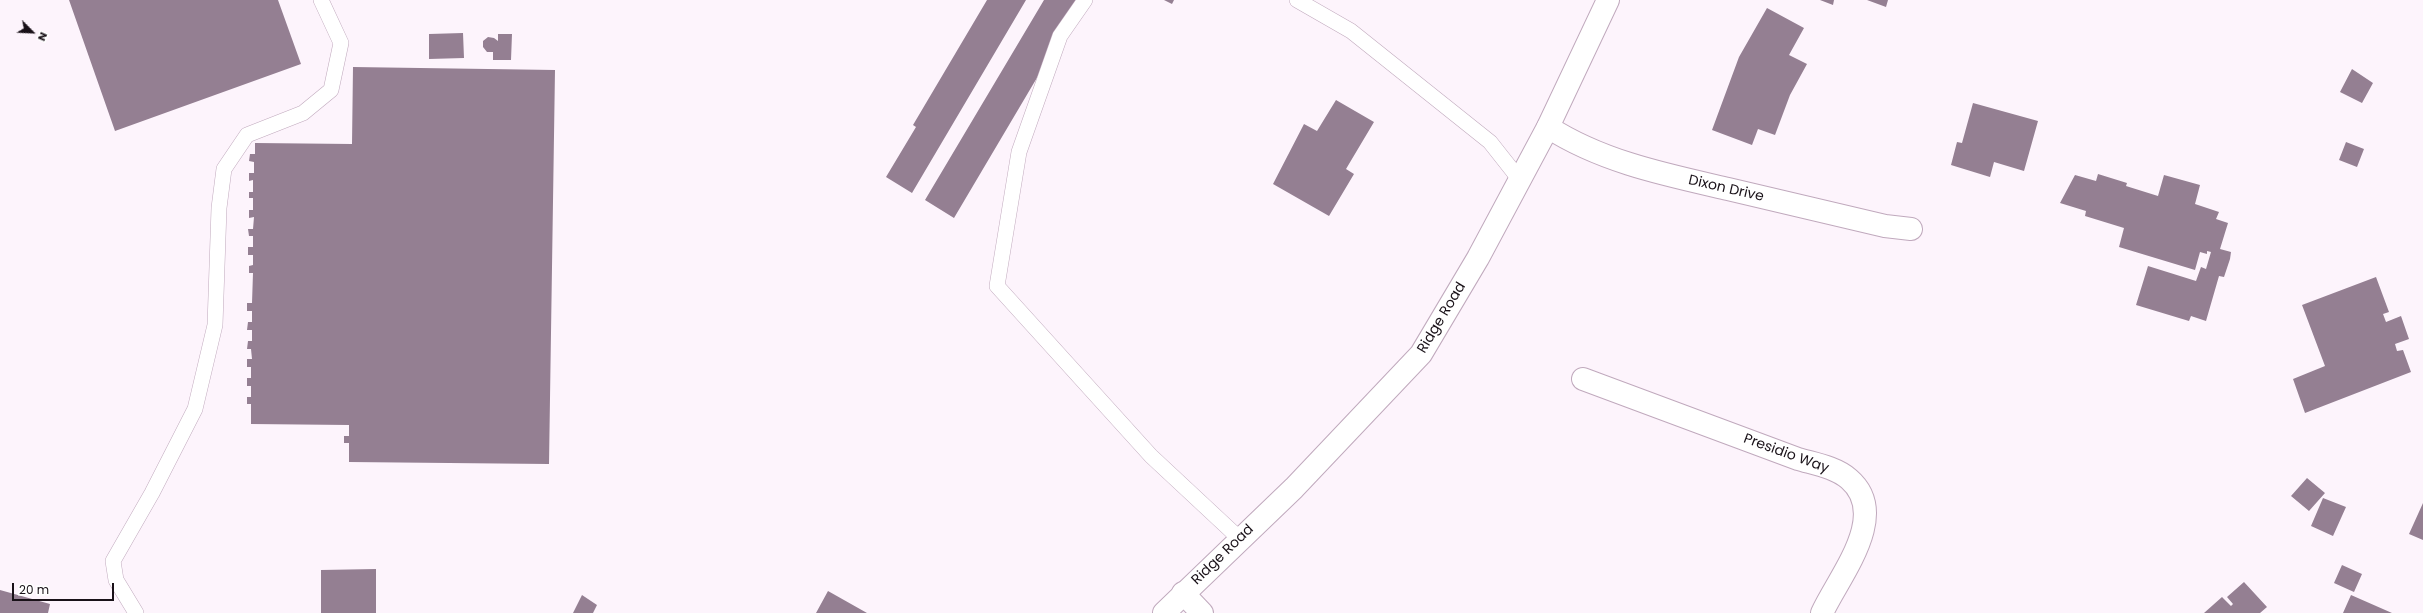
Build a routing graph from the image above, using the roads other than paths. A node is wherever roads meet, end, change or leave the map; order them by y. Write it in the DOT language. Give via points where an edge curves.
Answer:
graph roads {
  1 [pos="322,0"];
  2 [pos="1085,0"];
  3 [pos="1297,0"];
  4 [pos="1608,0"];
  5 [pos="1548,127"];
  6 [pos="1520,180"];
  7 [pos="1911,229"];
  8 [pos="1582,379"];
  9 [pos="1240,539"];
  10 [pos="1183,594"];
  11 [pos="136,613"];
  12 [pos="1164,613"];
  13 [pos="1202,613"];
  14 [pos="1822,613"];
  1 -- 11 [label="lane" via="341,43 332,90 303,114 247,135 224,169 219,208 215,326 195,409 152,493 113,561 116,580"];
  2 -- 9 [label="lane" via="1060,36 1019,152 997,286 1151,456"];
  3 -- 6 [label="lane" via="1352,31 1484,137"];
  4 -- 5 [label="street, Ridge Road"];
  5 -- 6 [label="street, Ridge Road"];
  5 -- 7 [label="street, Dixon Drive" via="1567,139 1627,164 1669,176 1885,226"];
  6 -- 9 [label="street, Ridge Road" via="1478,258 1421,354 1294,488"];
  8 -- 14 [label="street, Presidio Way" via="1798,459 1826,466 1849,479 1862,496 1866,522 1854,554"];
  9 -- 10 [label="street, Ridge Road"];
  10 -- 12 [label="street, Ridge Road"];
  10 -- 13 [label="street"];
}
